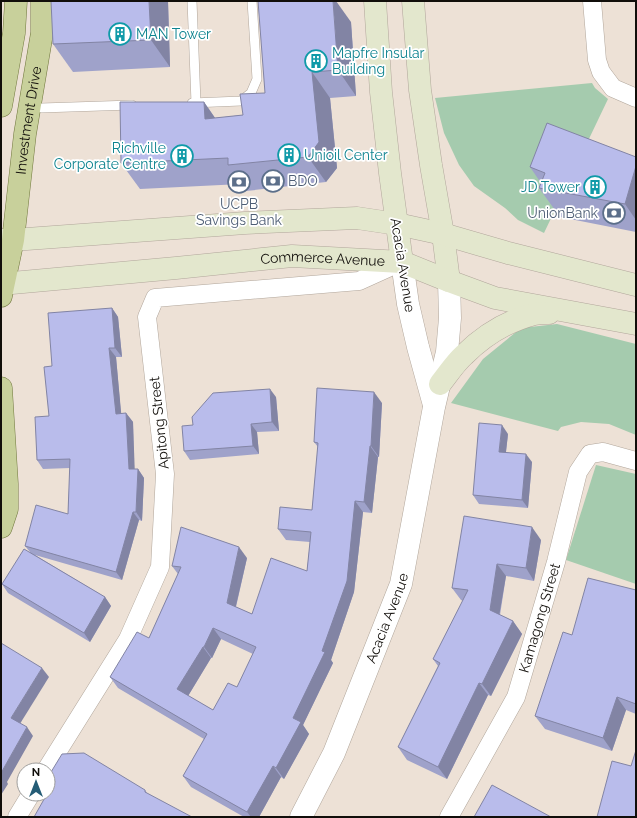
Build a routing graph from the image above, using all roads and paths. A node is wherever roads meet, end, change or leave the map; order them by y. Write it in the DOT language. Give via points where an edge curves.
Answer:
graph roads {
  1 [pos="16,1"];
  2 [pos="42,1"];
  3 [pos="192,1"];
  4 [pos="252,1"];
  5 [pos="375,1"];
  6 [pos="413,1"];
  7 [pos="592,1"];
  8 [pos="636,98"];
  9 [pos="196,103"];
  10 [pos="180,104"];
  11 [pos="29,105"];
  12 [pos="142,105"];
  13 [pos="1,106"];
  14 [pos="397,224"];
  15 [pos="444,234"];
  16 [pos="7,240"];
  17 [pos="402,262"];
  18 [pos="449,281"];
  19 [pos="636,285"];
  20 [pos="2,288"];
  21 [pos="565,312"];
  22 [pos="636,324"];
  23 [pos="440,384"];
  24 [pos="1,388"];
  25 [pos="434,407"];
  26 [pos="636,462"];
  27 [pos="1,527"];
  28 [pos="51,762"];
  29 [pos="26,802"];
  30 [pos="17,817"];
  31 [pos="301,817"];
  32 [pos="449,817"];
  1 -- 13 [label="main road, Investment Drive" via="14,33"];
  2 -- 11 [label="main road, Investment Drive" via="42,33"];
  3 -- 9 [label="lane"];
  4 -- 9 [label="lane" via="257,79 251,93 241,101"];
  5 -- 14 [label="main road, Acacia Avenue" via="381,92"];
  6 -- 15 [label="main road, Acacia Avenue" via="420,90"];
  7 -- 8 [label="street" via="597,60 601,72 612,88"];
  9 -- 10 [label="lane"];
  11 -- 12 [label="lane" via="41,108"];
  11 -- 16 [label="main road, Investment Drive"];
  14 -- 15 [label="main road"];
  14 -- 16 [label="main road" via="357,218 245,223"];
  14 -- 17 [label="main road, Acacia Avenue"];
  15 -- 18 [label="main road, Acacia Avenue"];
  15 -- 19 [label="main road"];
  16 -- 20 [label="main road, Investment Drive"];
  17 -- 18 [label="main road, Commerce Avenue"];
  17 -- 20 [label="main road, Commerce Avenue" via="292,256"];
  17 -- 25 [label="street, Acacia Avenue" via="408,304"];
  17 -- 28 [label="street, Apitong Street" via="359,281 155,298 147,317 165,474 160,567 128,639"];
  18 -- 21 [label="main road, Commerce Avenue" via="495,298"];
  18 -- 23 [label="street, Acacia Avenue" via="450,318 447,352"];
  21 -- 22 [label="main road, Commerce Avenue"];
  21 -- 23 [label="main road" via="535,314 515,320 493,332 463,356"];
  23 -- 25 [label="street, Acacia Avenue"];
  24 -- 27 [label="main road" via="8,509"];
  25 -- 31 [label="street, Acacia Avenue" via="402,584 334,753"];
  26 -- 32 [label="street, Kamagong Street" via="603,452 590,454 578,472 556,562 516,697"];
  29 -- 30 [label="street"];
}
